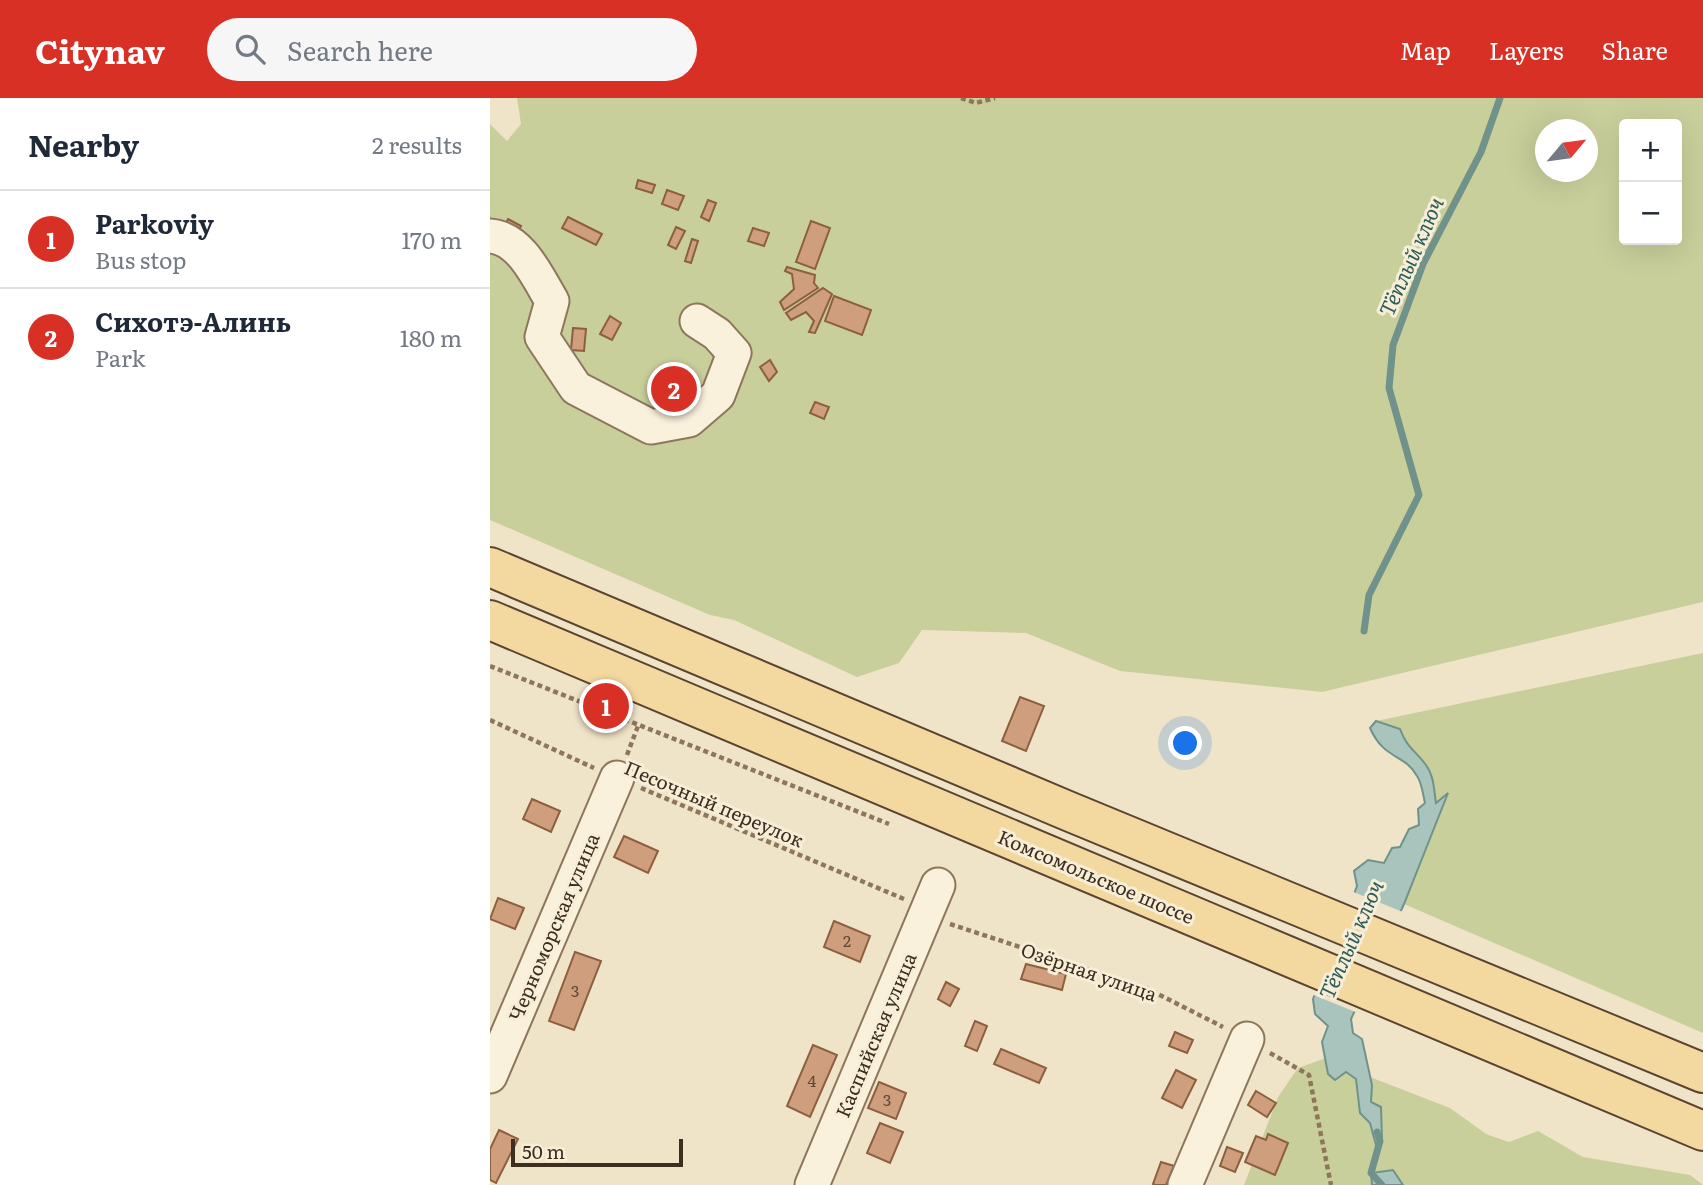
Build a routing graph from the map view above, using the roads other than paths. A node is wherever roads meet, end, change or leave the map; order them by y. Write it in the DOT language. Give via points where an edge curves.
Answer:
graph roads {
  1 [pos="490,236"];
  2 [pos="697,321"];
  3 [pos="490,567"];
  4 [pos="490,620"];
  5 [pos="617,778"];
  6 [pos="931,904"];
  7 [pos="1247,1039"];
  8 [pos="1703,1073"];
  9 [pos="490,1076"];
  10 [pos="1703,1131"];
  11 [pos="812,1185"];
  12 [pos="1185,1185"];
  1 -- 2 [label="street" via="526,257 552,301 542,337 576,388 651,427 689,420 718,395 734,353"];
  3 -- 8 [label="main road"];
  4 -- 10 [label="main road, Комсомольское шоссе"];
  5 -- 9 [label="street, Черноморская улица"];
  6 -- 11 [label="street, Каспийская улица"];
  7 -- 12 [label="street"];
}
